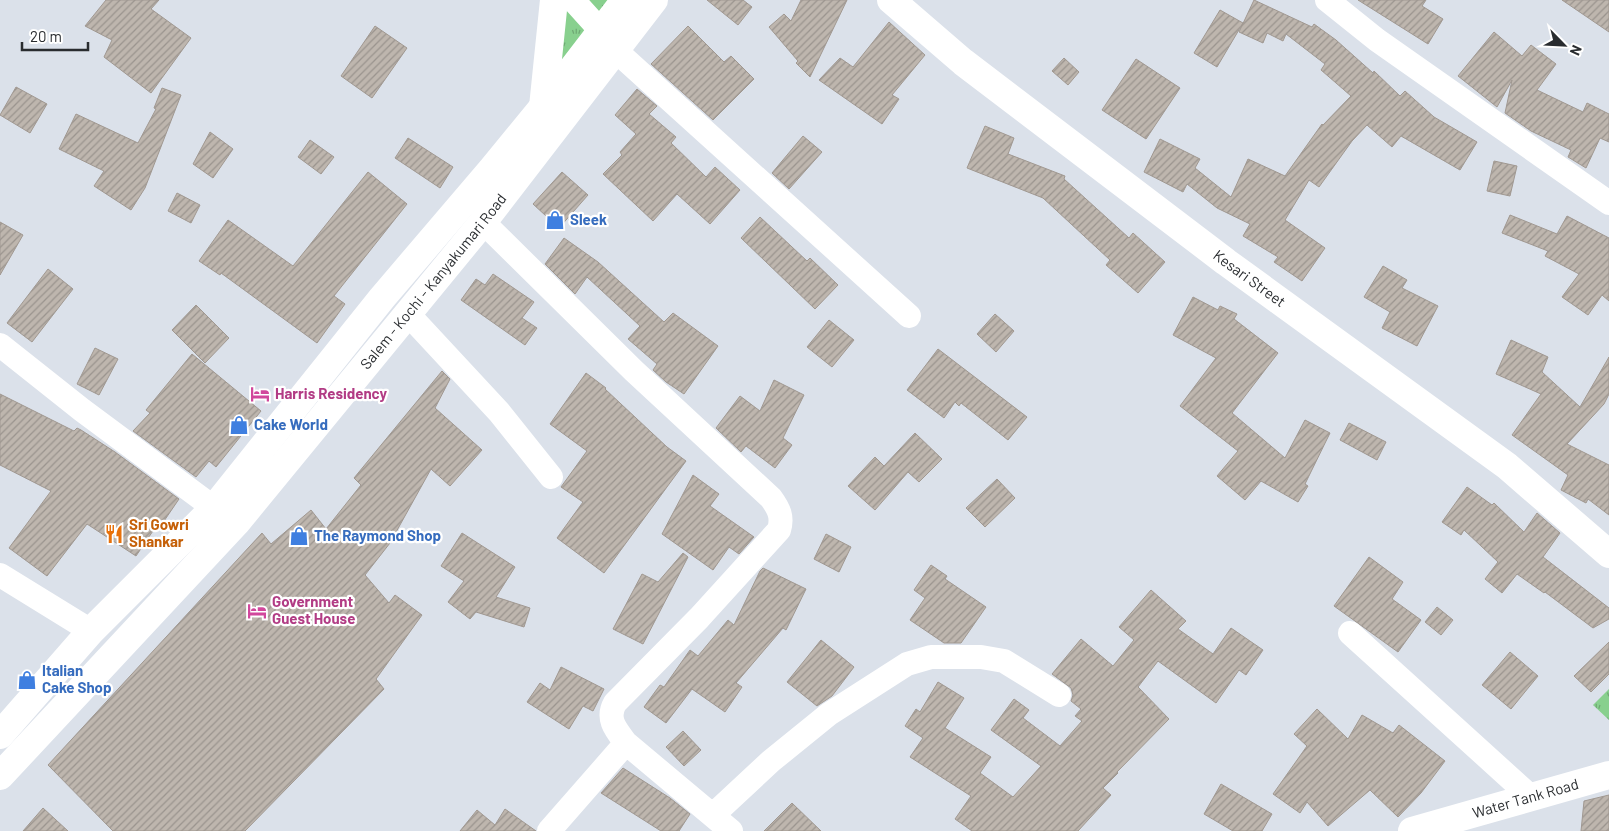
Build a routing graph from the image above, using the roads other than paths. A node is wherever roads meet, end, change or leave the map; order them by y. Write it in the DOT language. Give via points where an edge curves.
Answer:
graph roads {
  1 [pos="554,0"];
  2 [pos="573,0"];
  3 [pos="890,0"];
  4 [pos="1327,0"];
  5 [pos="642,1"];
  6 [pos="608,40"];
  7 [pos="552,114"];
  8 [pos="1609,202"];
  9 [pos="483,222"];
  10 [pos="408,314"];
  11 [pos="908,316"];
  12 [pos="0,345"];
  13 [pos="552,477"];
  14 [pos="214,508"];
  15 [pos="1609,554"];
  16 [pos="151,571"];
  17 [pos="0,575"];
  18 [pos="172,592"];
  19 [pos="91,631"];
  20 [pos="1350,633"];
  21 [pos="1059,695"];
  22 [pos="0,735"];
  23 [pos="626,743"];
  24 [pos="1609,775"];
  25 [pos="0,776"];
  26 [pos="1531,797"];
  27 [pos="713,815"];
  28 [pos="549,831"];
  29 [pos="731,831"];
  30 [pos="1412,831"];
  1 -- 7 [label="main road"];
  2 -- 6 [label="street"];
  3 -- 15 [label="main road, Kesari Street" via="963,62 1226,262 1507,466"];
  4 -- 8 [label="street" via="1377,40"];
  5 -- 6 [label="main road, Salem - Kochi - Kanyakumari Road"];
  6 -- 7 [label="main road, Salem - Kochi - Kanyakumari Road"];
  6 -- 11 [label="street"];
  7 -- 9 [label="main road, Salem - Kochi - Kanyakumari Road"];
  7 -- 14 [label="main road, Salem - Kochi - Kanyakumari Road" via="492,169 382,298"];
  9 -- 10 [label="main road, Salem - Kochi - Kanyakumari Road"];
  9 -- 23 [label="street" via="634,372 771,498 780,513 779,530 699,618 615,702 610,716 613,726"];
  10 -- 13 [label="street" via="499,412"];
  10 -- 18 [label="main road, Salem - Kochi - Kanyakumari Road" via="236,523"];
  12 -- 14 [label="street"];
  14 -- 16 [label="main road, Salem - Kochi - Kanyakumari Road"];
  16 -- 18 [label="street"];
  16 -- 19 [label="main road, Salem - Kochi - Kanyakumari Road"];
  17 -- 19 [label="street"];
  18 -- 25 [label="main road, Salem - Kochi - Kanyakumari Road"];
  19 -- 22 [label="main road, Salem - Kochi - Kanyakumari Road"];
  20 -- 26 [label="street"];
  21 -- 27 [label="street" via="1004,661 981,657 931,657 907,664 829,714 771,761"];
  23 -- 27 [label="street"];
  23 -- 28 [label="street"];
  24 -- 26 [label="main road, Water Tank Road"];
  26 -- 30 [label="main road, Water Tank Road"];
  27 -- 29 [label="street"];
}
